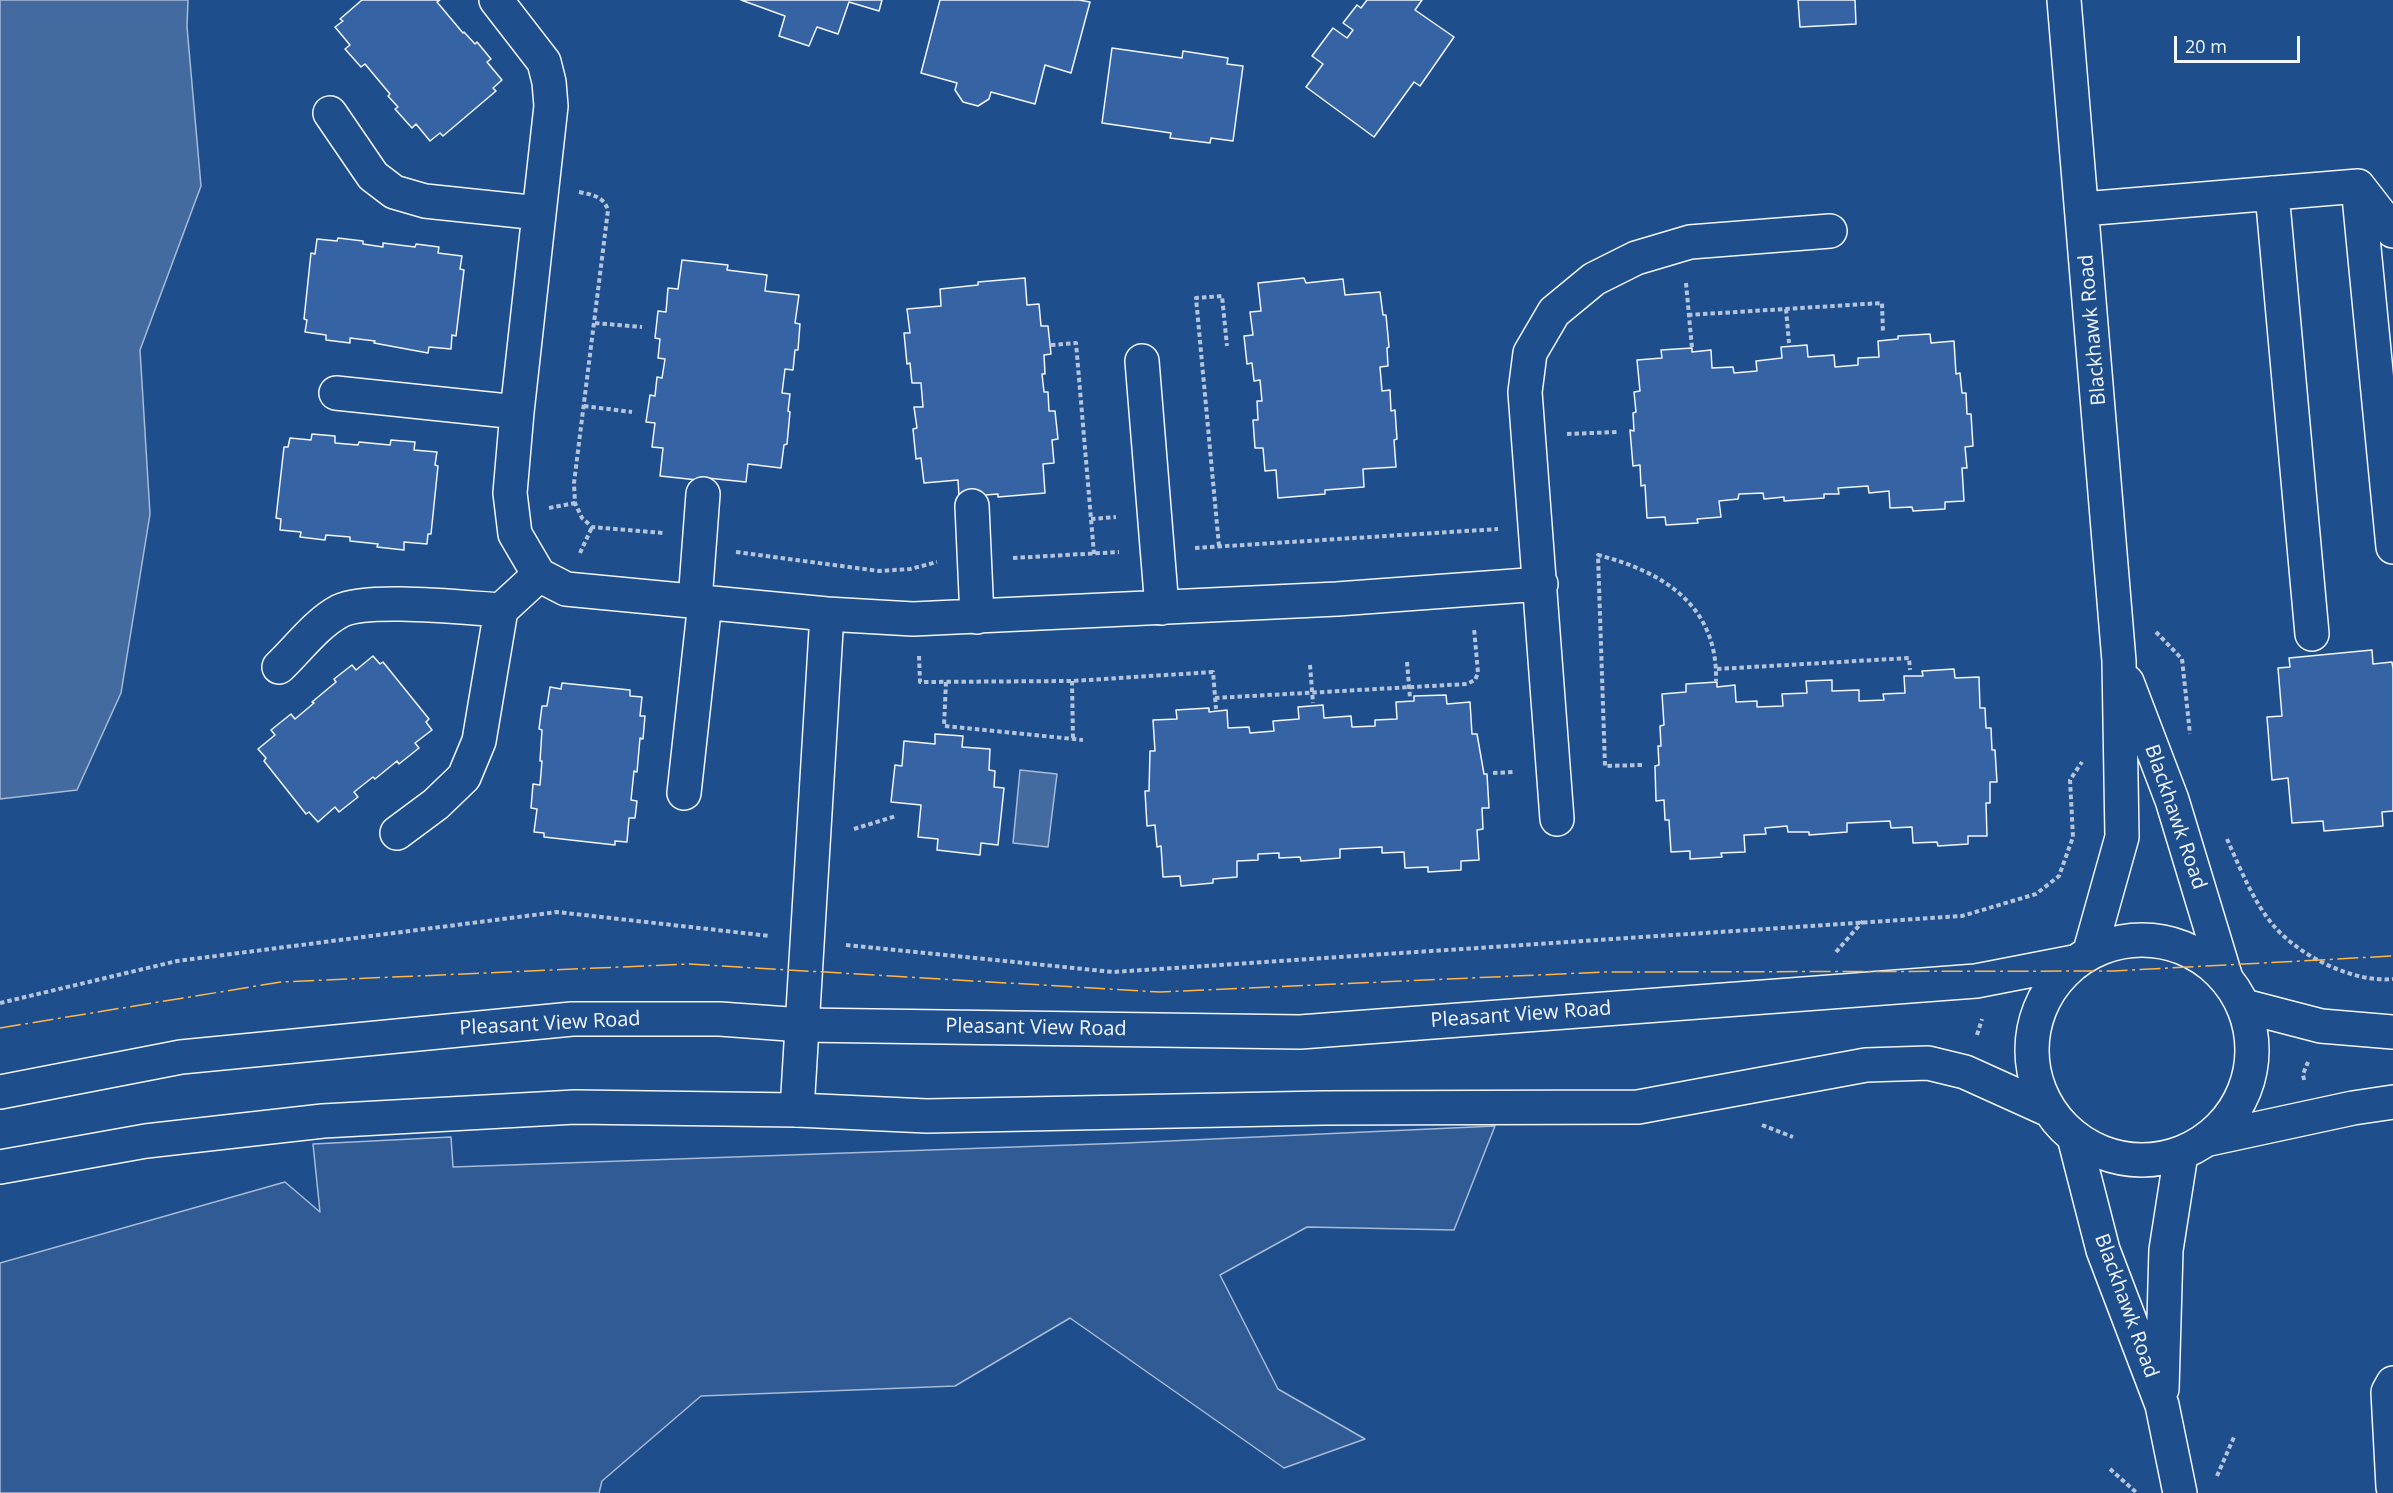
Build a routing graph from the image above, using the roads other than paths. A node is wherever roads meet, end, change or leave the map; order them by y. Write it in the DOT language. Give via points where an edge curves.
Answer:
graph roads {
  1 [pos="496,0"];
  2 [pos="2064,0"];
  3 [pos="330,114"];
  4 [pos="2358,186"];
  5 [pos="2272,193"];
  6 [pos="2083,209"];
  7 [pos="539,213"];
  8 [pos="1830,231"];
  9 [pos="2393,231"];
  10 [pos="1142,361"];
  11 [pos="336,393"];
  12 [pos="517,412"];
  13 [pos="703,494"];
  14 [pos="972,506"];
  15 [pos="2393,547"];
  16 [pos="539,575"];
  17 [pos="1541,584"];
  18 [pos="700,602"];
  19 [pos="1162,608"];
  20 [pos="501,610"];
  21 [pos="826,614"];
  22 [pos="977,617"];
  23 [pos="2312,634"];
  24 [pos="2119,661"];
  25 [pos="279,667"];
  26 [pos="684,793"];
  27 [pos="1557,819"];
  28 [pos="397,833"];
  29 [pos="2082,957"];
  30 [pos="2225,975"];
  31 [pos="2244,1006"];
  32 [pos="802,1025"];
  33 [pos="2393,1032"];
  34 [pos="0,1092"];
  35 [pos="2393,1102"];
  36 [pos="797,1110"];
  37 [pos="2049,1110"];
  38 [pos="2074,1137"];
  39 [pos="2210,1138"];
  40 [pos="2181,1154"];
  41 [pos="0,1167"];
  42 [pos="2393,1383"];
  43 [pos="2162,1405"];
  44 [pos="2393,1487"];
  45 [pos="2180,1493"];
  1 -- 7 [label="main road" via="544,62 549,82"];
  2 -- 6 [label="main road, Blackhawk Road"];
  3 -- 7 [label="main road" via="373,176 394,192 425,201"];
  4 -- 5 [label="main road"];
  4 -- 9 [label="main road"];
  4 -- 15 [label="main road"];
  5 -- 6 [label="main road"];
  5 -- 23 [label="main road"];
  6 -- 24 [label="main road, Blackhawk Road"];
  7 -- 12 [label="main road"];
  8 -- 17 [label="main road" via="1690,242 1668,248 1636,258 1594,279 1554,312 1530,353 1525,392"];
  10 -- 19 [label="main road"];
  11 -- 12 [label="main road"];
  12 -- 16 [label="main road" via="510,493 515,534"];
  13 -- 18 [label="main road"];
  14 -- 22 [label="main road"];
  16 -- 18 [label="main road" via="566,589"];
  16 -- 20 [label="main road"];
  17 -- 19 [label="main road"];
  17 -- 27 [label="main road"];
  18 -- 21 [label="main road"];
  18 -- 26 [label="main road"];
  19 -- 22 [label="main road"];
  20 -- 25 [label="main road" via="365,604 341,611"];
  20 -- 28 [label="main road" via="479,741 464,777"];
  21 -- 22 [label="main road" via="913,619"];
  21 -- 32 [label="main road"];
  24 -- 29 [label="main road, Blackhawk Road" via="2122,837"];
  24 -- 30 [label="main road, Blackhawk Road" via="2172,800"];
  29 -- 30 [label="main road, Pleasant View Road" via="2124,940 2161,940 2196,952"];
  29 -- 32 [label="main road, Pleasant View Road" via="1976,981 1300,1032"];
  29 -- 37 [label="main road" via="2061,974 2041,1005 2032,1040 2034,1077"];
  30 -- 31 [label="main road"];
  31 -- 33 [label="main road" via="2321,1026"];
  31 -- 39 [label="main road" via="2253,1041 2250,1078 2235,1112"];
  32 -- 34 [label="main road, Pleasant View Road" via="720,1019 572,1019 181,1057"];
  32 -- 36 [label="main road"];
  35 -- 39 [label="main road"];
  36 -- 37 [label="main road" via="927,1116 1638,1107 1866,1065 1928,1063 1965,1072"];
  36 -- 41 [label="main road" via="576,1107 323,1122 146,1141"];
  37 -- 38 [label="main road"];
  38 -- 40 [label="main road" via="2105,1155 2141,1162"];
  38 -- 43 [label="main road, Blackhawk Road" via="2103,1250"];
  39 -- 40 [label="main road"];
  40 -- 43 [label="main road, Blackhawk Road" via="2166,1250"];
  42 -- 44 [label="main road" via="2388,1392"];
  43 -- 45 [label="main road, Blackhawk Road"];
}
